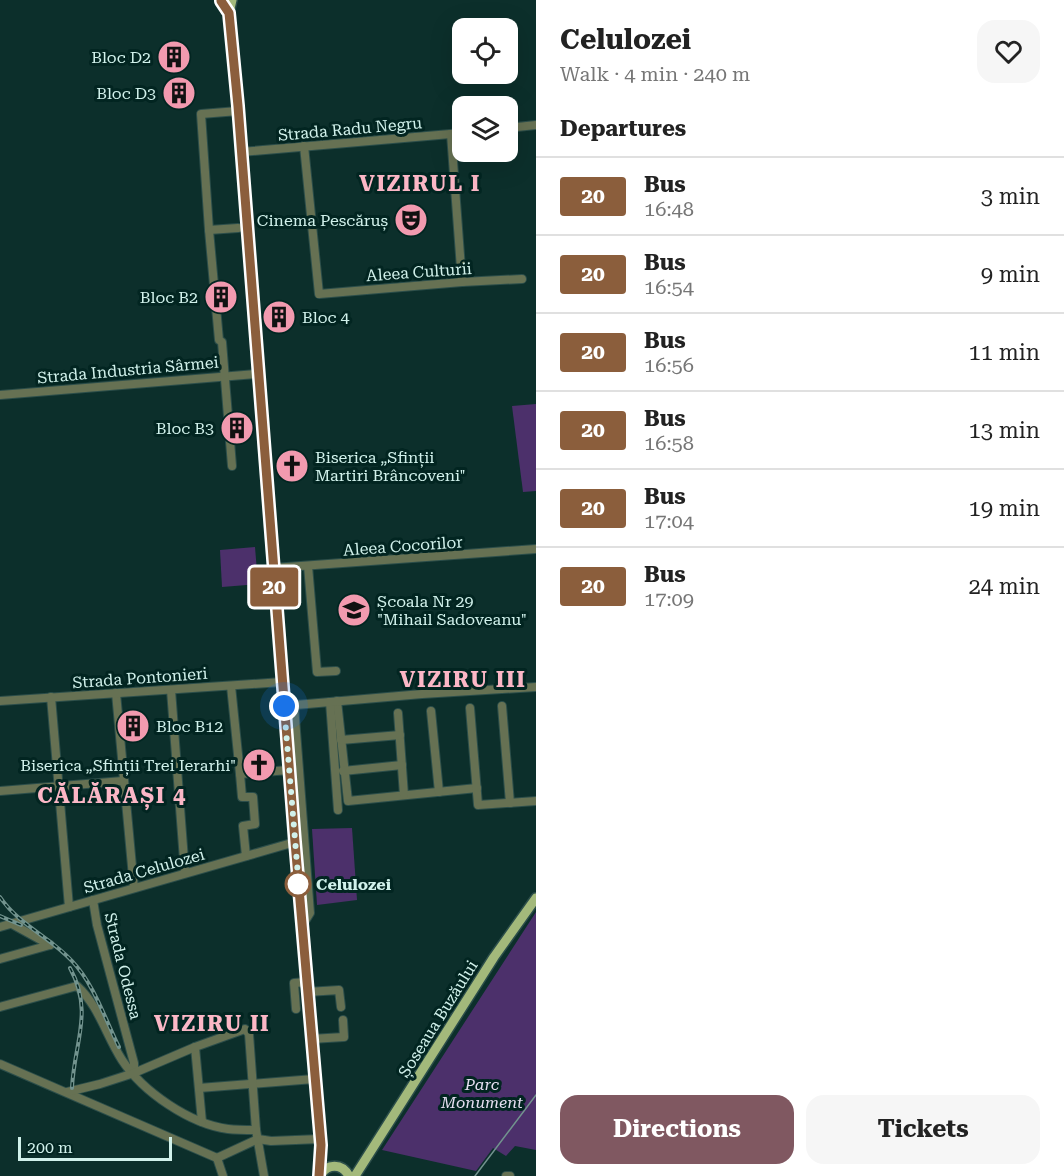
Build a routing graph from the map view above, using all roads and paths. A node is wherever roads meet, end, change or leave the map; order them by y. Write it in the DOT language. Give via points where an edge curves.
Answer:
graph roads {
  1 [pos="220,0"];
  2 [pos="231,0"];
  3 [pos="229,13"];
  4 [pos="238,111"];
  5 [pos="536,125"];
  6 [pos="518,127"];
  7 [pos="451,134"];
  8 [pos="304,146"];
  9 [pos="241,152"];
  10 [pos="238,228"];
  11 [pos="209,230"];
  12 [pos="522,279"];
  13 [pos="462,282"];
  14 [pos="258,374"];
  15 [pos="225,376"];
  16 [pos="0,395"];
  17 [pos="232,466"];
  18 [pos="536,549"];
  19 [pos="308,566"];
  20 [pos="273,568"];
  21 [pos="336,671"];
  22 [pos="282,682"];
  23 [pos="231,686"];
  24 [pos="536,687"];
  25 [pos="171,690"];
  26 [pos="116,693"];
  27 [pos="51,697"];
  28 [pos="0,701"];
  29 [pos="333,701"];
  30 [pos="289,705"];
  31 [pos="502,706"];
  32 [pos="470,708"];
  33 [pos="431,711"];
  34 [pos="398,713"];
  35 [pos="400,735"];
  36 [pos="340,740"];
  37 [pos="402,765"];
  38 [pos="289,770"];
  39 [pos="344,771"];
  40 [pos="240,774"];
  41 [pos="123,781"];
  42 [pos="58,787"];
  43 [pos="477,788"];
  44 [pos="0,791"];
  45 [pos="439,792"];
  46 [pos="404,795"];
  47 [pos="536,801"];
  48 [pos="510,803"];
  49 [pos="338,810"];
  50 [pos="295,842"];
  51 [pos="246,856"];
  52 [pos="185,873"];
  53 [pos="134,888"];
  54 [pos="536,898"];
  55 [pos="93,900"];
  56 [pos="69,907"];
  57 [pos="12,924"];
  58 [pos="302,926"];
  59 [pos="0,927"];
  60 [pos="0,959"];
  61 [pos="307,982"];
  62 [pos="308,992"];
  63 [pos="0,1007"];
  64 [pos="340,1007"];
  65 [pos="296,1009"];
  66 [pos="343,1020"];
  67 [pos="311,1039"];
  68 [pos="195,1047"];
  69 [pos="0,1064"];
  70 [pos="134,1073"];
  71 [pos="314,1079"];
  72 [pos="253,1085"];
  73 [pos="199,1088"];
  74 [pos="68,1092"];
  75 [pos="202,1122"];
  76 [pos="256,1130"];
  77 [pos="258,1139"];
  78 [pos="321,1142"];
  79 [pos="368,1157"];
  80 [pos="217,1158"];
  81 [pos="338,1166"];
  82 [pos="223,1176"];
  83 [pos="264,1176"];
  84 [pos="320,1176"];
  85 [pos="349,1176"];
  86 [pos="355,1176"];
  87 [pos="506,1176"];
  88 [pos="510,1176"];
  1 -- 2 [label="main road"];
  1 -- 3 [label="main road"];
  2 -- 3 [label="main road"];
  3 -- 4 [label="main road"];
  4 -- 9 [label="main road"];
  4 -- 11 [label="street" via="201,114"];
  5 -- 6 [label="street"];
  7 -- 8 [label="street, Strada Radu Negru"];
  7 -- 13 [label="street"];
  8 -- 9 [label="street, Strada Radu Negru"];
  8 -- 13 [label="street, Aleea Culturii" via="319,294"];
  9 -- 14 [label="main road"];
  10 -- 11 [label="street"];
  11 -- 15 [label="street"];
  12 -- 13 [label="street, Aleea Culturii"];
  14 -- 15 [label="street, Strada Industria Sârmei"];
  14 -- 20 [label="main road"];
  15 -- 16 [label="street, Strada Industria Sârmei"];
  15 -- 17 [label="street"];
  18 -- 19 [label="street, Aleea Cocorilor"];
  19 -- 20 [label="street, Aleea Cocorilor"];
  19 -- 21 [label="street" via="316,672"];
  20 -- 22 [label="main road"];
  22 -- 23 [label="street, Strada Pontonieri"];
  22 -- 30 [label="main road"];
  23 -- 25 [label="street, Strada Pontonieri"];
  23 -- 40 [label="street"];
  24 -- 29 [label="street"];
  25 -- 26 [label="street, Strada Pontonieri"];
  25 -- 52 [label="street"];
  26 -- 27 [label="street, Strada Pontonieri"];
  26 -- 41 [label="street"];
  27 -- 28 [label="street, Strada Pontonieri"];
  27 -- 42 [label="street"];
  29 -- 30 [label="street"];
  29 -- 36 [label="street"];
  29 -- 49 [label="street"];
  30 -- 38 [label="main road"];
  30 -- 58 [label="street" via="310,913"];
  31 -- 48 [label="street"];
  32 -- 43 [label="street"];
  33 -- 45 [label="street"];
  34 -- 35 [label="street"];
  35 -- 36 [label="street"];
  35 -- 37 [label="street"];
  36 -- 39 [label="street"];
  37 -- 39 [label="street"];
  37 -- 46 [label="street"];
  38 -- 40 [label="street"];
  38 -- 50 [label="main road"];
  39 -- 46 [label="street" via="348,801"];
  40 -- 51 [label="street" via="242,798 253,798 255,824 243,826"];
  41 -- 42 [label="street"];
  41 -- 53 [label="street"];
  42 -- 44 [label="street"];
  42 -- 56 [label="street"];
  43 -- 45 [label="street"];
  43 -- 48 [label="street" via="478,805"];
  45 -- 46 [label="street"];
  47 -- 48 [label="street"];
  50 -- 51 [label="street, Strada Celulozei"];
  50 -- 58 [label="main road"];
  51 -- 52 [label="street, Strada Celulozei"];
  52 -- 53 [label="street, Strada Celulozei"];
  53 -- 55 [label="street, Strada Celulozei"];
  54 -- 79 [label="main road, Șoseaua Buzăului" via="494,957"];
  55 -- 56 [label="street, Strada Celulozei"];
  55 -- 70 [label="street, Strada Odessa"];
  56 -- 57 [label="street, Strada Celulozei"];
  57 -- 59 [label="street, Strada Celulozei"];
  57 -- 60 [label="street" via="50,945"];
  58 -- 61 [label="main road"];
  61 -- 62 [label="main road"];
  61 -- 65 [label="street" via="294,982"];
  62 -- 64 [label="street" via="339,990"];
  62 -- 67 [label="main road"];
  63 -- 70 [label="street, Strada Odessa" via="77,986 94,1006 122,1059"];
  66 -- 67 [label="street" via="344,1037"];
  67 -- 71 [label="main road"];
  68 -- 70 [label="street"];
  68 -- 72 [label="street" via="245,1029 249,1034"];
  68 -- 73 [label="street"];
  69 -- 74 [label="street"];
  70 -- 74 [label="street"];
  70 -- 75 [label="street, Strada Odessa" via="169,1105"];
  71 -- 72 [label="street"];
  71 -- 78 [label="main road"];
  72 -- 73 [label="street"];
  72 -- 76 [label="street"];
  73 -- 75 [label="street"];
  74 -- 80 [label="street"];
  75 -- 76 [label="street, Strada Odessa"];
  76 -- 77 [label="street"];
  77 -- 78 [label="street"];
  77 -- 80 [label="street"];
  77 -- 83 [label="street"];
  78 -- 81 [label="main road"];
  78 -- 84 [label="main road"];
  79 -- 81 [label="main road"];
  79 -- 86 [label="main road, Șoseaua Buzăului"];
  80 -- 82 [label="street"];
  81 -- 84 [label="main road" via="326,1168"];
  81 -- 85 [label="main road"];
  87 -- 88 [label="street"];
}
